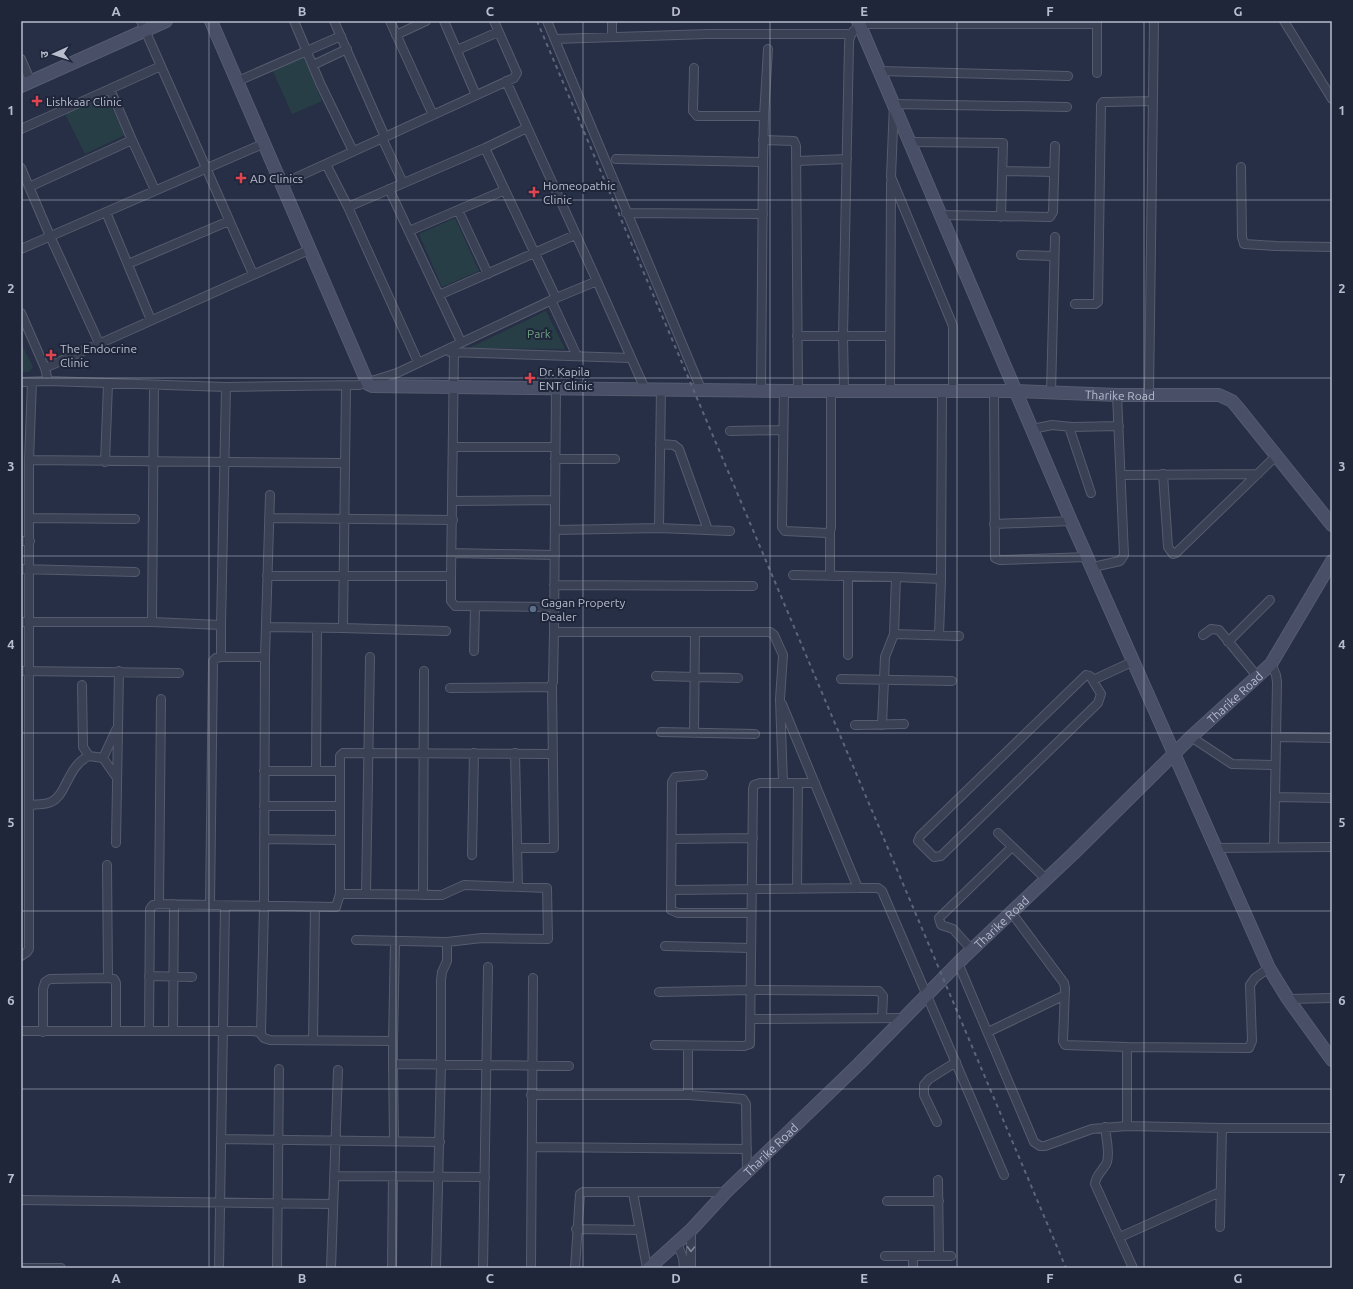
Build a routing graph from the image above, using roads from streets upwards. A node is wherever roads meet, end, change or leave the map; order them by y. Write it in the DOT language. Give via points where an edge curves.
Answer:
graph roads {
  1 [pos="166,21"];
  2 [pos="211,21"];
  3 [pos="294,21"];
  4 [pos="334,21"];
  5 [pos="390,21"];
  6 [pos="426,21"];
  7 [pos="444,21"];
  8 [pos="494,21"];
  9 [pos="547,21"];
  10 [pos="612,21"];
  11 [pos="1154,21"];
  12 [pos="1284,21"];
  13 [pos="914,23"];
  14 [pos="1097,23"];
  15 [pos="860,25"];
  16 [pos="143,26"];
  17 [pos="498,32"];
  18 [pos="396,35"];
  19 [pos="341,36"];
  20 [pos="612,37"];
  21 [pos="555,39"];
  22 [pos="346,49"];
  23 [pos="768,49"];
  24 [pos="307,50"];
  25 [pos="457,50"];
  26 [pos="21,59"];
  27 [pos="313,65"];
  28 [pos="161,66"];
  29 [pos="694,68"];
  30 [pos="880,71"];
  31 [pos="1097,73"];
  32 [pos="1068,76"];
  33 [pos="238,81"];
  34 [pos="506,82"];
  35 [pos="26,84"];
  36 [pos="110,89"];
  37 [pos="476,95"];
  38 [pos="1332,99"];
  39 [pos="1153,102"];
  40 [pos="894,104"];
  41 [pos="1067,107"];
  42 [pos="433,115"];
  43 [pos="764,116"];
  44 [pos="527,128"];
  45 [pos="21,129"];
  46 [pos="384,138"];
  47 [pos="132,140"];
  48 [pos="763,140"];
  49 [pos="911,142"];
  50 [pos="265,144"];
  51 [pos="1055,146"];
  52 [pos="485,148"];
  53 [pos="353,152"];
  54 [pos="616,159"];
  55 [pos="847,159"];
  56 [pos="797,161"];
  57 [pos="763,162"];
  58 [pos="326,164"];
  59 [pos="21,168"];
  60 [pos="206,168"];
  61 [pos="1241,168"];
  62 [pos="1003,172"];
  63 [pos="1054,172"];
  64 [pos="891,177"];
  65 [pos="403,183"];
  66 [pos="282,184"];
  67 [pos="29,187"];
  68 [pos="389,189"];
  69 [pos="155,190"];
  70 [pos="505,190"];
  71 [pos="348,208"];
  72 [pos="458,210"];
  73 [pos="106,212"];
  74 [pos="626,213"];
  75 [pos="763,214"];
  76 [pos="942,215"];
  77 [pos="1001,217"];
  78 [pos="229,221"];
  79 [pos="409,231"];
  80 [pos="575,235"];
  81 [pos="50,236"];
  82 [pos="1055,237"];
  83 [pos="1332,247"];
  84 [pos="21,249"];
  85 [pos="311,249"];
  86 [pos="534,254"];
  87 [pos="1021,255"];
  88 [pos="1054,256"];
  89 [pos="128,264"];
  90 [pos="253,274"];
  91 [pos="488,274"];
  92 [pos="597,281"];
  93 [pos="439,295"];
  94 [pos="554,299"];
  95 [pos="1075,304"];
  96 [pos="21,314"];
  97 [pos="151,320"];
  98 [pos="843,335"];
  99 [pos="797,336"];
  100 [pos="890,336"];
  101 [pos="461,342"];
  102 [pos="99,343"];
  103 [pos="440,352"];
  104 [pos="454,352"];
  105 [pos="577,356"];
  106 [pos="630,358"];
  107 [pos="418,362"];
  108 [pos="45,368"];
  109 [pos="48,381"];
  110 [pos="21,382"];
  111 [pos="32,382"];
  112 [pos="108,384"];
  113 [pos="154,384"];
  114 [pos="368,384"];
  115 [pos="226,387"];
  116 [pos="346,387"];
  117 [pos="454,388"];
  118 [pos="556,388"];
  119 [pos="645,389"];
  120 [pos="661,389"];
  121 [pos="701,389"];
  122 [pos="798,390"];
  123 [pos="844,390"];
  124 [pos="761,391"];
  125 [pos="784,391"];
  126 [pos="831,391"];
  127 [pos="890,391"];
  128 [pos="994,391"];
  129 [pos="1016,391"];
  130 [pos="947,392"];
  131 [pos="1051,393"];
  132 [pos="1149,394"];
  133 [pos="1117,395"];
  134 [pos="1119,426"];
  135 [pos="1069,427"];
  136 [pos="1032,429"];
  137 [pos="783,430"];
  138 [pos="730,431"];
  139 [pos="660,444"];
  140 [pos="453,447"];
  141 [pos="555,447"];
  142 [pos="1276,456"];
  143 [pos="555,459"];
  144 [pos="615,459"];
  145 [pos="29,460"];
  146 [pos="105,462"];
  147 [pos="153,462"];
  148 [pos="224,463"];
  149 [pos="345,463"];
  150 [pos="25,472"];
  151 [pos="1163,474"];
  152 [pos="1258,474"];
  153 [pos="1121,476"];
  154 [pos="1091,493"];
  155 [pos="270,495"];
  156 [pos="555,500"];
  157 [pos="453,501"];
  158 [pos="30,518"];
  159 [pos="269,518"];
  160 [pos="135,519"];
  161 [pos="345,519"];
  162 [pos="453,520"];
  163 [pos="1071,521"];
  164 [pos="994,524"];
  165 [pos="1332,525"];
  166 [pos="659,528"];
  167 [pos="555,530"];
  168 [pos="708,530"];
  169 [pos="730,531"];
  170 [pos="830,531"];
  171 [pos="21,541"];
  172 [pos="30,541"];
  173 [pos="452,553"];
  174 [pos="554,555"];
  175 [pos="1332,561"];
  176 [pos="1090,562"];
  177 [pos="21,569"];
  178 [pos="30,569"];
  179 [pos="135,572"];
  180 [pos="793,575"];
  181 [pos="267,576"];
  182 [pos="451,576"];
  183 [pos="830,576"];
  184 [pos="848,576"];
  185 [pos="344,577"];
  186 [pos="896,577"];
  187 [pos="941,579"];
  188 [pos="554,585"];
  189 [pos="753,586"];
  190 [pos="1270,600"];
  191 [pos="475,607"];
  192 [pos="554,607"];
  193 [pos="21,622"];
  194 [pos="30,622"];
  195 [pos="152,622"];
  196 [pos="221,625"];
  197 [pos="266,627"];
  198 [pos="317,628"];
  199 [pos="343,628"];
  200 [pos="446,631"];
  201 [pos="554,632"];
  202 [pos="696,632"];
  203 [pos="894,634"];
  204 [pos="939,635"];
  205 [pos="1204,635"];
  206 [pos="959,636"];
  207 [pos="1228,642"];
  208 [pos="474,651"];
  209 [pos="848,655"];
  210 [pos="222,657"];
  211 [pos="265,657"];
  212 [pos="370,657"];
  213 [pos="1134,661"];
  214 [pos="1271,664"];
  215 [pos="21,671"];
  216 [pos="30,671"];
  217 [pos="119,671"];
  218 [pos="424,671"];
  219 [pos="179,673"];
  220 [pos="656,676"];
  221 [pos="1257,676"];
  222 [pos="695,677"];
  223 [pos="738,678"];
  224 [pos="841,679"];
  225 [pos="883,680"];
  226 [pos="1093,680"];
  227 [pos="952,681"];
  228 [pos="82,685"];
  229 [pos="552,686"];
  230 [pos="450,688"];
  231 [pos="161,698"];
  232 [pos="780,699"];
  233 [pos="882,724"];
  234 [pos="904,724"];
  235 [pos="855,725"];
  236 [pos="118,726"];
  237 [pos="661,732"];
  238 [pos="694,733"];
  239 [pos="755,734"];
  240 [pos="1191,737"];
  241 [pos="1276,737"];
  242 [pos="1332,738"];
  243 [pos="368,752"];
  244 [pos="474,753"];
  245 [pos="515,753"];
  246 [pos="423,754"];
  247 [pos="553,754"];
  248 [pos="1173,755"];
  249 [pos="89,756"];
  250 [pos="103,758"];
  251 [pos="1275,765"];
  252 [pos="264,771"];
  253 [pos="316,771"];
  254 [pos="340,771"];
  255 [pos="703,775"];
  256 [pos="117,778"];
  257 [pos="783,783"];
  258 [pos="798,783"];
  259 [pos="815,783"];
  260 [pos="1275,797"];
  261 [pos="1332,798"];
  262 [pos="29,805"];
  263 [pos="264,806"];
  264 [pos="340,806"];
  265 [pos="998,833"];
  266 [pos="753,838"];
  267 [pos="264,839"];
  268 [pos="672,839"];
  269 [pos="340,840"];
  270 [pos="116,843"];
  271 [pos="1012,847"];
  272 [pos="1274,847"];
  273 [pos="1332,847"];
  274 [pos="517,848"];
  275 [pos="1215,848"];
  276 [pos="472,855"];
  277 [pos="107,865"];
  278 [pos="1046,879"];
  279 [pos="518,886"];
  280 [pos="858,888"];
  281 [pos="751,889"];
  282 [pos="797,889"];
  283 [pos="671,890"];
  284 [pos="340,894"];
  285 [pos="366,894"];
  286 [pos="423,895"];
  287 [pos="158,904"];
  288 [pos="174,904"];
  289 [pos="210,905"];
  290 [pos="225,906"];
  291 [pos="264,907"];
  292 [pos="315,907"];
  293 [pos="1011,912"];
  294 [pos="751,913"];
  295 [pos="356,940"];
  296 [pos="395,942"];
  297 [pos="447,942"];
  298 [pos="665,946"];
  299 [pos="750,948"];
  300 [pos="972,950"];
  301 [pos="21,956"];
  302 [pos="958,963"];
  303 [pos="488,967"];
  304 [pos="1269,968"];
  305 [pos="149,976"];
  306 [pos="174,977"];
  307 [pos="192,977"];
  308 [pos="108,978"];
  309 [pos="533,978"];
  310 [pos="750,990"];
  311 [pos="659,992"];
  312 [pos="927,995"];
  313 [pos="1065,995"];
  314 [pos="1332,998"];
  315 [pos="1288,999"];
  316 [pos="882,1018"];
  317 [pos="904,1018"];
  318 [pos="751,1019"];
  319 [pos="149,1030"];
  320 [pos="173,1030"];
  321 [pos="224,1030"];
  322 [pos="116,1031"];
  323 [pos="21,1032"];
  324 [pos="43,1032"];
  325 [pos="988,1032"];
  326 [pos="260,1033"];
  327 [pos="313,1040"];
  328 [pos="392,1041"];
  329 [pos="655,1045"];
  330 [pos="688,1046"];
  331 [pos="1127,1047"];
  332 [pos="1332,1059"];
  333 [pos="956,1062"];
  334 [pos="393,1064"];
  335 [pos="441,1065"];
  336 [pos="485,1065"];
  337 [pos="531,1065"];
  338 [pos="569,1066"];
  339 [pos="279,1070"];
  340 [pos="338,1070"];
  341 [pos="531,1095"];
  342 [pos="688,1095"];
  343 [pos="937,1122"];
  344 [pos="1126,1126"];
  345 [pos="1106,1127"];
  346 [pos="1222,1128"];
  347 [pos="1332,1128"];
  348 [pos="222,1139"];
  349 [pos="278,1139"];
  350 [pos="335,1140"];
  351 [pos="394,1140"];
  352 [pos="440,1142"];
  353 [pos="533,1147"];
  354 [pos="747,1149"];
  355 [pos="747,1172"];
  356 [pos="1004,1175"];
  357 [pos="334,1176"];
  358 [pos="393,1176"];
  359 [pos="438,1176"];
  360 [pos="485,1177"];
  361 [pos="938,1180"];
  362 [pos="633,1192"];
  363 [pos="726,1192"];
  364 [pos="1220,1192"];
  365 [pos="21,1200"];
  366 [pos="887,1201"];
  367 [pos="939,1201"];
  368 [pos="221,1202"];
  369 [pos="277,1202"];
  370 [pos="333,1204"];
  371 [pos="1220,1227"];
  372 [pos="576,1229"];
  373 [pos="640,1230"];
  374 [pos="691,1230"];
  375 [pos="1120,1237"];
  376 [pos="677,1243"];
  377 [pos="885,1256"];
  378 [pos="913,1256"];
  379 [pos="939,1256"];
  380 [pos="951,1256"];
  381 [pos="21,1268"];
  382 [pos="61,1268"];
  383 [pos="219,1268"];
  384 [pos="277,1268"];
  385 [pos="331,1268"];
  386 [pos="392,1268"];
  387 [pos="436,1268"];
  388 [pos="483,1268"];
  389 [pos="531,1268"];
  390 [pos="575,1268"];
  391 [pos="648,1268"];
  392 [pos="684,1268"];
  393 [pos="691,1268"];
  394 [pos="913,1268"];
  395 [pos="1133,1268"];
  1 -- 16 [label="street"];
  2 -- 33 [label="street"];
  3 -- 24 [label="street"];
  4 -- 19 [label="street"];
  5 -- 18 [label="street"];
  6 -- 18 [label="street"];
  7 -- 25 [label="street"];
  8 -- 17 [label="street"];
  9 -- 21 [label="street"];
  10 -- 20 [label="street"];
  11 -- 39 [label="street"];
  12 -- 38 [label="street"];
  13 -- 14 [label="street"];
  13 -- 15 [label="street"];
  14 -- 31 [label="street"];
  15 -- 20 [label="street"];
  15 -- 30 [label="street"];
  15 -- 55 [label="street" via="849,44"];
  16 -- 28 [label="street"];
  16 -- 35 [label="street"];
  17 -- 25 [label="street"];
  17 -- 34 [label="street" via="517,73"];
  18 -- 42 [label="street"];
  19 -- 22 [label="street"];
  19 -- 24 [label="street"];
  20 -- 21 [label="street"];
  21 -- 74 [label="street"];
  22 -- 27 [label="street"];
  22 -- 46 [label="street"];
  23 -- 43 [label="street"];
  24 -- 27 [label="street"];
  24 -- 33 [label="street"];
  25 -- 37 [label="street"];
  26 -- 35 [label="street"];
  27 -- 53 [label="street"];
  28 -- 36 [label="street"];
  28 -- 60 [label="street"];
  29 -- 43 [label="street" via="694,111 697,116"];
  30 -- 32 [label="street"];
  30 -- 40 [label="street"];
  33 -- 50 [label="street"];
  34 -- 37 [label="street"];
  34 -- 44 [label="street"];
  36 -- 45 [label="street"];
  36 -- 47 [label="street"];
  37 -- 42 [label="street"];
  39 -- 95 [label="street" via="1104,102 1101,105 1098,302"];
  39 -- 132 [label="street"];
  40 -- 41 [label="street"];
  40 -- 49 [label="street"];
  40 -- 64 [label="street"];
  42 -- 46 [label="street"];
  43 -- 48 [label="street"];
  44 -- 52 [label="street"];
  44 -- 80 [label="street"];
  46 -- 53 [label="street"];
  46 -- 65 [label="street"];
  47 -- 67 [label="street"];
  47 -- 69 [label="street"];
  48 -- 56 [label="street" via="794,141"];
  48 -- 57 [label="street"];
  49 -- 62 [label="street" via="1001,142 1004,145"];
  49 -- 76 [label="street"];
  50 -- 60 [label="street"];
  50 -- 66 [label="street"];
  51 -- 63 [label="street"];
  52 -- 65 [label="street"];
  52 -- 70 [label="street"];
  53 -- 58 [label="street"];
  54 -- 57 [label="street"];
  55 -- 56 [label="street"];
  55 -- 98 [label="street"];
  56 -- 99 [label="street"];
  57 -- 75 [label="street"];
  58 -- 66 [label="street"];
  58 -- 71 [label="street"];
  59 -- 67 [label="street"];
  60 -- 69 [label="street"];
  60 -- 78 [label="street"];
  61 -- 83 [label="street" via="1244,244"];
  62 -- 63 [label="street"];
  62 -- 77 [label="street"];
  63 -- 77 [label="street" via="1052,216"];
  64 -- 100 [label="street"];
  64 -- 130 [label="street" via="953,326"];
  65 -- 68 [label="street"];
  66 -- 85 [label="street"];
  67 -- 81 [label="street"];
  68 -- 71 [label="street"];
  68 -- 79 [label="street"];
  69 -- 73 [label="street"];
  70 -- 72 [label="street"];
  70 -- 86 [label="street"];
  71 -- 107 [label="street"];
  72 -- 79 [label="street"];
  72 -- 91 [label="street"];
  73 -- 81 [label="street"];
  73 -- 89 [label="street"];
  74 -- 75 [label="street"];
  74 -- 121 [label="street"];
  75 -- 124 [label="street"];
  76 -- 77 [label="street"];
  76 -- 129 [label="street"];
  78 -- 89 [label="street"];
  78 -- 90 [label="street"];
  79 -- 93 [label="street"];
  80 -- 86 [label="street"];
  80 -- 92 [label="street"];
  81 -- 84 [label="street"];
  81 -- 102 [label="street"];
  82 -- 88 [label="street"];
  85 -- 90 [label="street"];
  85 -- 114 [label="street"];
  86 -- 91 [label="street"];
  86 -- 94 [label="street"];
  87 -- 88 [label="street"];
  88 -- 131 [label="street"];
  89 -- 97 [label="street"];
  90 -- 97 [label="street"];
  91 -- 93 [label="street"];
  92 -- 94 [label="street"];
  92 -- 106 [label="street"];
  93 -- 101 [label="street"];
  94 -- 101 [label="street"];
  94 -- 105 [label="street"];
  96 -- 108 [label="street"];
  97 -- 102 [label="street"];
  98 -- 99 [label="street"];
  98 -- 100 [label="street"];
  98 -- 123 [label="street"];
  99 -- 122 [label="street"];
  100 -- 127 [label="street"];
  101 -- 103 [label="street"];
  102 -- 108 [label="street"];
  103 -- 104 [label="street"];
  103 -- 107 [label="street"];
  104 -- 105 [label="street"];
  104 -- 117 [label="street"];
  105 -- 106 [label="street"];
  106 -- 119 [label="street"];
  107 -- 114 [label="street"];
  108 -- 109 [label="street"];
  109 -- 111 [label="street"];
  109 -- 112 [label="street"];
  110 -- 111 [label="street"];
  111 -- 145 [label="street"];
  112 -- 113 [label="street"];
  112 -- 146 [label="street"];
  113 -- 115 [label="street"];
  113 -- 147 [label="street"];
  114 -- 116 [label="street"];
  114 -- 117 [label="street, Tharike Road" via="376,387"];
  115 -- 116 [label="street"];
  115 -- 148 [label="street"];
  116 -- 149 [label="street"];
  117 -- 118 [label="street, Tharike Road"];
  117 -- 140 [label="street"];
  118 -- 119 [label="street, Tharike Road"];
  118 -- 141 [label="street"];
  119 -- 120 [label="street, Tharike Road"];
  120 -- 121 [label="street, Tharike Road"];
  120 -- 139 [label="street"];
  121 -- 124 [label="street, Tharike Road"];
  122 -- 125 [label="street, Tharike Road"];
  122 -- 126 [label="street, Tharike Road"];
  123 -- 126 [label="street, Tharike Road"];
  123 -- 127 [label="street, Tharike Road"];
  124 -- 125 [label="street, Tharike Road"];
  125 -- 137 [label="street"];
  126 -- 170 [label="street"];
  127 -- 130 [label="street, Tharike Road"];
  128 -- 129 [label="street, Tharike Road"];
  128 -- 130 [label="street, Tharike Road"];
  128 -- 164 [label="street"];
  129 -- 131 [label="street, Tharike Road"];
  129 -- 136 [label="street"];
  130 -- 187 [label="street"];
  131 -- 133 [label="street, Tharike Road"];
  132 -- 133 [label="street, Tharike Road"];
  132 -- 142 [label="street, Tharike Road" via="1224,396 1238,408"];
  133 -- 134 [label="street"];
  134 -- 135 [label="street"];
  134 -- 153 [label="street"];
  135 -- 136 [label="street" via="1052,425"];
  135 -- 154 [label="street"];
  136 -- 163 [label="street"];
  137 -- 138 [label="street"];
  137 -- 170 [label="street" via="783,529 788,532"];
  139 -- 166 [label="street"];
  139 -- 168 [label="street" via="674,445 679,449"];
  140 -- 141 [label="street"];
  140 -- 157 [label="street"];
  141 -- 143 [label="street"];
  142 -- 152 [label="street"];
  142 -- 165 [label="street, Tharike Road"];
  143 -- 144 [label="street"];
  143 -- 156 [label="street"];
  145 -- 146 [label="street"];
  145 -- 150 [label="street"];
  146 -- 147 [label="street"];
  147 -- 148 [label="street"];
  147 -- 195 [label="street"];
  148 -- 149 [label="street"];
  148 -- 196 [label="street"];
  149 -- 161 [label="street"];
  150 -- 158 [label="street"];
  151 -- 152 [label="street"];
  151 -- 152 [label="street" via="1168,547 1173,554"];
  151 -- 153 [label="street"];
  153 -- 176 [label="street" via="1123,558 1116,562"];
  155 -- 159 [label="street"];
  156 -- 157 [label="street"];
  156 -- 167 [label="street"];
  157 -- 162 [label="street"];
  158 -- 160 [label="street"];
  158 -- 172 [label="street"];
  159 -- 161 [label="street"];
  159 -- 181 [label="street"];
  161 -- 162 [label="street"];
  161 -- 185 [label="street"];
  162 -- 173 [label="street"];
  163 -- 164 [label="street"];
  163 -- 176 [label="street"];
  164 -- 176 [label="street" via="994,556 997,560"];
  166 -- 167 [label="street"];
  166 -- 168 [label="street"];
  167 -- 174 [label="street"];
  168 -- 169 [label="street"];
  170 -- 183 [label="street"];
  171 -- 172 [label="street"];
  172 -- 178 [label="street"];
  173 -- 174 [label="street"];
  173 -- 182 [label="street"];
  174 -- 188 [label="street"];
  175 -- 214 [label="street, Tharike Road"];
  176 -- 213 [label="street"];
  177 -- 178 [label="street"];
  178 -- 179 [label="street"];
  178 -- 194 [label="street"];
  180 -- 183 [label="street"];
  181 -- 185 [label="street"];
  181 -- 197 [label="street"];
  182 -- 185 [label="street"];
  182 -- 191 [label="street" via="452,604"];
  183 -- 184 [label="street"];
  184 -- 186 [label="street"];
  184 -- 209 [label="street"];
  185 -- 199 [label="street"];
  186 -- 187 [label="street"];
  186 -- 203 [label="street"];
  187 -- 204 [label="street"];
  188 -- 189 [label="street"];
  188 -- 192 [label="street"];
  190 -- 207 [label="street"];
  191 -- 192 [label="street"];
  191 -- 208 [label="street"];
  192 -- 201 [label="street"];
  193 -- 194 [label="street"];
  194 -- 195 [label="street"];
  194 -- 216 [label="street"];
  195 -- 196 [label="street"];
  196 -- 210 [label="street"];
  197 -- 198 [label="street"];
  197 -- 211 [label="street"];
  198 -- 199 [label="street"];
  198 -- 253 [label="street"];
  199 -- 200 [label="street"];
  201 -- 202 [label="street"];
  201 -- 229 [label="street"];
  202 -- 222 [label="street"];
  202 -- 232 [label="street" via="770,632 783,655"];
  203 -- 204 [label="street"];
  203 -- 225 [label="street" via="885,657"];
  204 -- 206 [label="street"];
  205 -- 207 [label="street" via="1215,629"];
  207 -- 221 [label="street"];
  210 -- 211 [label="street"];
  210 -- 289 [label="street" via="213,661"];
  211 -- 252 [label="street"];
  212 -- 243 [label="street"];
  213 -- 226 [label="street"];
  213 -- 248 [label="street"];
  214 -- 221 [label="street, Tharike Road"];
  214 -- 241 [label="street" via="1277,682"];
  215 -- 216 [label="street"];
  216 -- 217 [label="street"];
  216 -- 262 [label="street"];
  217 -- 219 [label="street"];
  217 -- 236 [label="street"];
  218 -- 246 [label="street"];
  220 -- 222 [label="street"];
  221 -- 240 [label="street, Tharike Road"];
  222 -- 223 [label="street"];
  222 -- 238 [label="street"];
  224 -- 225 [label="street"];
  225 -- 227 [label="street"];
  225 -- 233 [label="street"];
  226 -- 226 [label="street" via="1089,675 1083,676 920,836 919,844 934,857 941,856 1098,703 1101,694"];
  228 -- 249 [label="street" via="83,747"];
  229 -- 230 [label="street"];
  229 -- 247 [label="street"];
  231 -- 287 [label="street"];
  232 -- 257 [label="street"];
  232 -- 259 [label="street"];
  233 -- 234 [label="street"];
  233 -- 235 [label="street"];
  236 -- 250 [label="street"];
  236 -- 256 [label="street"];
  237 -- 238 [label="street"];
  238 -- 239 [label="street"];
  240 -- 248 [label="street, Tharike Road"];
  240 -- 251 [label="street" via="1232,764"];
  241 -- 242 [label="street"];
  241 -- 251 [label="street"];
  243 -- 246 [label="street"];
  243 -- 254 [label="street" via="343,753 340,756"];
  243 -- 285 [label="street"];
  244 -- 245 [label="street"];
  244 -- 246 [label="street"];
  244 -- 276 [label="street"];
  245 -- 247 [label="street"];
  245 -- 274 [label="street"];
  246 -- 286 [label="street"];
  247 -- 274 [label="street" via="554,848"];
  248 -- 275 [label="street"];
  248 -- 278 [label="street, Tharike Road"];
  249 -- 250 [label="street"];
  249 -- 262 [label="street" via="77,763 56,799"];
  250 -- 256 [label="street"];
  251 -- 260 [label="street"];
  252 -- 253 [label="street"];
  252 -- 263 [label="street"];
  253 -- 254 [label="street"];
  254 -- 264 [label="street"];
  255 -- 268 [label="street" via="673,779"];
  256 -- 270 [label="street"];
  257 -- 258 [label="street"];
  257 -- 266 [label="street" via="754,785"];
  258 -- 259 [label="street"];
  258 -- 282 [label="street"];
  259 -- 280 [label="street"];
  260 -- 261 [label="street"];
  260 -- 272 [label="street"];
  262 -- 301 [label="street" via="28,952"];
  263 -- 264 [label="street"];
  263 -- 267 [label="street"];
  264 -- 269 [label="street"];
  265 -- 271 [label="street"];
  266 -- 268 [label="street"];
  266 -- 281 [label="street"];
  267 -- 269 [label="street"];
  267 -- 291 [label="street"];
  268 -- 283 [label="street"];
  269 -- 284 [label="street"];
  271 -- 278 [label="street"];
  271 -- 300 [label="street" via="939,918 941,925 953,929"];
  272 -- 273 [label="street"];
  272 -- 275 [label="street"];
  274 -- 279 [label="street"];
  275 -- 304 [label="street"];
  277 -- 308 [label="street"];
  278 -- 293 [label="street, Tharike Road"];
  279 -- 286 [label="street" via="462,886 444,894"];
  279 -- 297 [label="street" via="547,888 548,939 482,938"];
  280 -- 282 [label="street"];
  280 -- 312 [label="street" via="878,888 882,891"];
  281 -- 282 [label="street"];
  281 -- 283 [label="street"];
  281 -- 294 [label="street"];
  283 -- 294 [label="street" via="671,910 674,913"];
  284 -- 285 [label="street"];
  284 -- 292 [label="street" via="336,907"];
  285 -- 286 [label="street"];
  287 -- 288 [label="street"];
  287 -- 305 [label="street" via="150,909"];
  288 -- 289 [label="street"];
  288 -- 306 [label="street"];
  289 -- 290 [label="street"];
  290 -- 291 [label="street"];
  290 -- 321 [label="street"];
  291 -- 292 [label="street"];
  291 -- 326 [label="street"];
  292 -- 327 [label="street"];
  293 -- 300 [label="street, Tharike Road"];
  293 -- 313 [label="street" via="1062,979"];
  294 -- 299 [label="street"];
  295 -- 296 [label="street"];
  296 -- 297 [label="street"];
  296 -- 328 [label="street"];
  297 -- 335 [label="street" via="448,961 441,980"];
  298 -- 299 [label="street"];
  299 -- 310 [label="street"];
  300 -- 302 [label="street, Tharike Road"];
  302 -- 312 [label="street, Tharike Road"];
  302 -- 325 [label="street"];
  303 -- 336 [label="street"];
  304 -- 315 [label="street"];
  304 -- 331 [label="street" via="1250,985 1252,1041 1249,1048"];
  305 -- 306 [label="street"];
  305 -- 319 [label="street"];
  306 -- 307 [label="street"];
  306 -- 320 [label="street"];
  308 -- 322 [label="street" via="114,979 116,983"];
  308 -- 324 [label="street" via="50,979 45,982"];
  309 -- 337 [label="street"];
  310 -- 311 [label="street"];
  310 -- 316 [label="street" via="879,992 883,996"];
  310 -- 318 [label="street"];
  312 -- 317 [label="street, Tharike Road"];
  312 -- 333 [label="street"];
  313 -- 325 [label="street"];
  313 -- 331 [label="street" via="1065,1045"];
  314 -- 315 [label="street"];
  315 -- 332 [label="street"];
  316 -- 317 [label="street"];
  316 -- 318 [label="street"];
  317 -- 355 [label="street, Tharike Road"];
  318 -- 330 [label="street" via="750,1043 747,1046"];
  319 -- 320 [label="street"];
  319 -- 322 [label="street"];
  320 -- 321 [label="street"];
  321 -- 326 [label="street"];
  321 -- 348 [label="street"];
  322 -- 324 [label="street"];
  323 -- 324 [label="street"];
  325 -- 345 [label="street" via="1037,1145 1045,1146 1079,1133"];
  326 -- 327 [label="street" via="266,1040"];
  327 -- 328 [label="street"];
  328 -- 334 [label="street"];
  329 -- 330 [label="street"];
  330 -- 342 [label="street"];
  331 -- 344 [label="street"];
  333 -- 343 [label="street" via="924,1085 924,1095"];
  333 -- 356 [label="street"];
  334 -- 335 [label="street"];
  334 -- 351 [label="street"];
  335 -- 336 [label="street"];
  335 -- 352 [label="street"];
  336 -- 337 [label="street"];
  336 -- 360 [label="street"];
  337 -- 338 [label="street"];
  337 -- 341 [label="street"];
  339 -- 349 [label="street"];
  340 -- 350 [label="street"];
  341 -- 342 [label="street"];
  341 -- 353 [label="street"];
  342 -- 354 [label="street" via="744,1099"];
  344 -- 345 [label="street"];
  344 -- 346 [label="street"];
  345 -- 375 [label="street" via="1108,1154 1095,1184"];
  346 -- 347 [label="street"];
  346 -- 364 [label="street"];
  348 -- 349 [label="street"];
  348 -- 368 [label="street"];
  349 -- 350 [label="street"];
  349 -- 369 [label="street"];
  350 -- 351 [label="street"];
  350 -- 357 [label="street"];
  351 -- 352 [label="street"];
  352 -- 359 [label="street"];
  353 -- 354 [label="street"];
  353 -- 389 [label="street"];
  354 -- 355 [label="street"];
  355 -- 363 [label="street, Tharike Road"];
  357 -- 358 [label="street"];
  357 -- 370 [label="street"];
  358 -- 359 [label="street"];
  358 -- 386 [label="street"];
  359 -- 360 [label="street"];
  359 -- 387 [label="street"];
  360 -- 388 [label="street"];
  361 -- 367 [label="street"];
  362 -- 363 [label="street"];
  362 -- 372 [label="street" via="583,1192 580,1194"];
  362 -- 373 [label="street"];
  363 -- 374 [label="street, Tharike Road"];
  364 -- 371 [label="street"];
  364 -- 375 [label="street"];
  365 -- 368 [label="street"];
  366 -- 367 [label="street"];
  367 -- 379 [label="street"];
  368 -- 369 [label="street"];
  368 -- 383 [label="street"];
  369 -- 370 [label="street"];
  369 -- 384 [label="street"];
  370 -- 385 [label="street"];
  372 -- 373 [label="street"];
  372 -- 390 [label="street"];
  373 -- 391 [label="street"];
  374 -- 376 [label="street, Tharike Road"];
  374 -- 393 [label="street, one-way"];
  375 -- 395 [label="street"];
  376 -- 391 [label="street, Tharike Road"];
  376 -- 392 [label="street"];
  377 -- 378 [label="street"];
  378 -- 379 [label="street"];
  378 -- 394 [label="street"];
  379 -- 380 [label="street"];
  381 -- 382 [label="street"];
}
